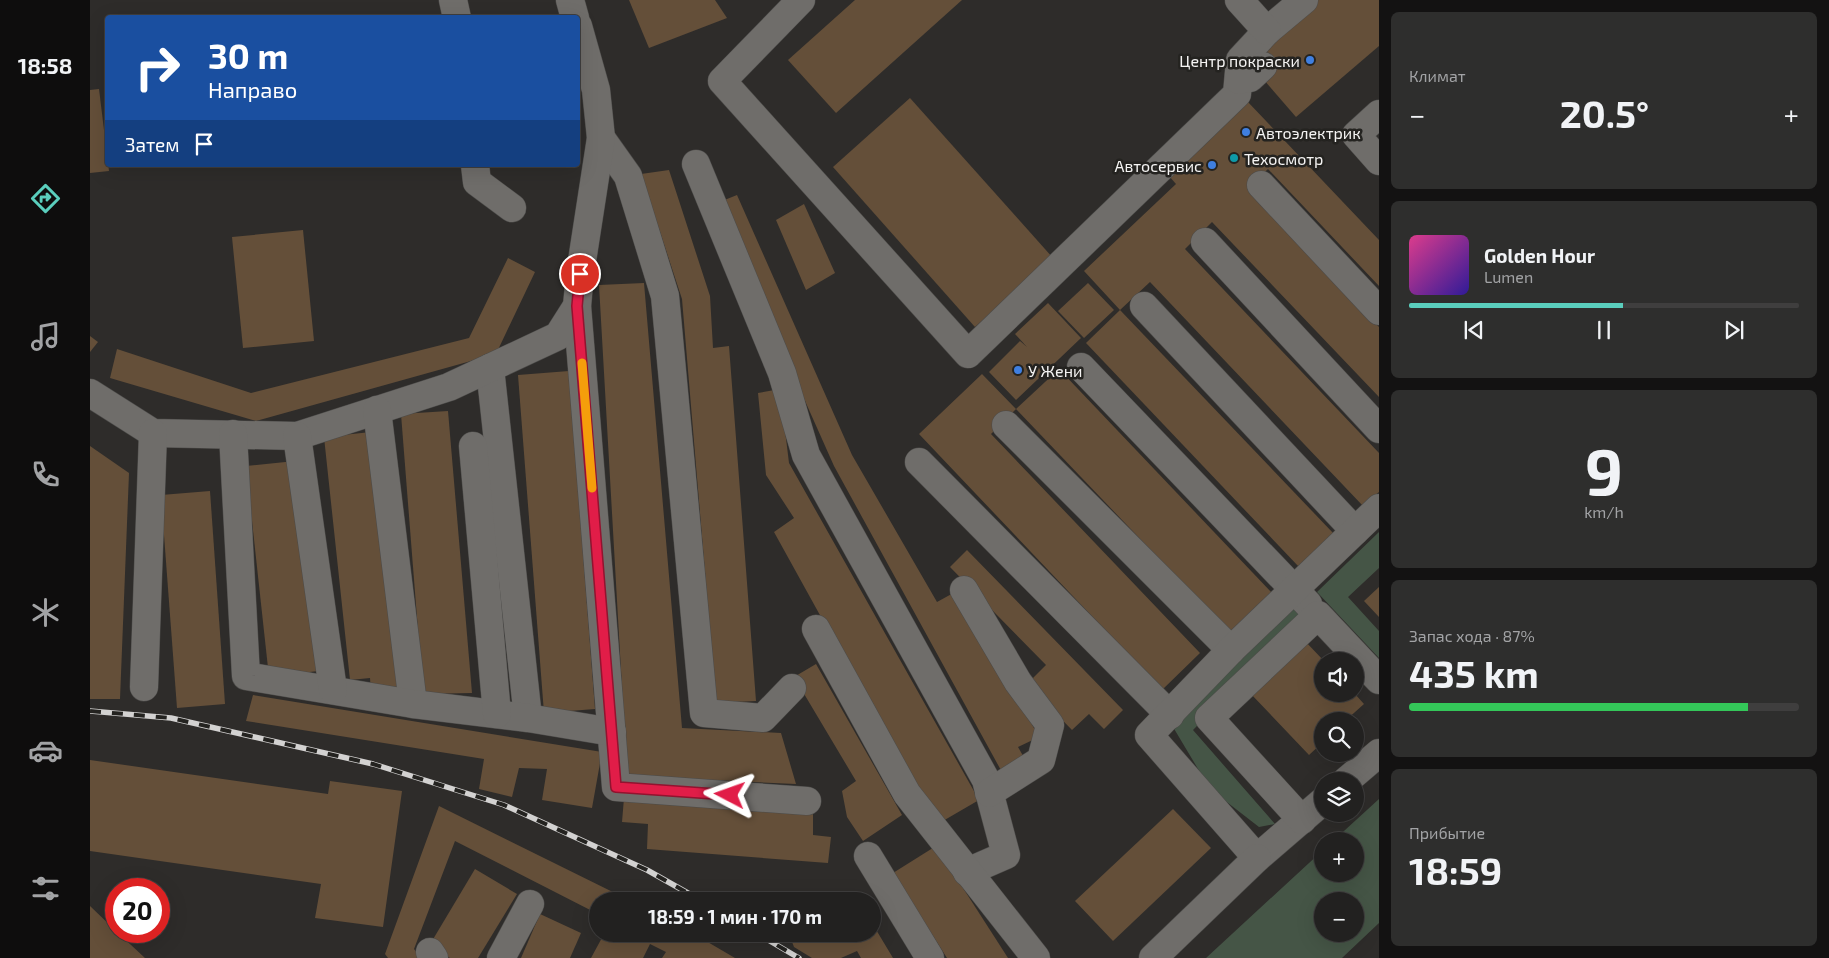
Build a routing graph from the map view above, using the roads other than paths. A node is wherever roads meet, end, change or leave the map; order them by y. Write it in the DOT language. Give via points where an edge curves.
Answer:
graph roads {
  1 [pos="454,0"];
  2 [pos="570,0"];
  3 [pos="801,0"];
  4 [pos="1239,0"];
  5 [pos="1304,0"];
  6 [pos="456,15"];
  7 [pos="574,15"];
  8 [pos="1267,31"];
  9 [pos="580,33"];
  10 [pos="1263,66"];
  11 [pos="1238,80"];
  12 [pos="1379,114"];
  13 [pos="601,138"];
  14 [pos="1379,161"];
  15 [pos="696,164"];
  16 [pos="475,167"];
  17 [pos="1261,185"];
  18 [pos="512,208"];
  19 [pos="1205,242"];
  20 [pos="577,306"];
  21 [pos="1144,306"];
  22 [pos="1379,311"];
  23 [pos="1081,367"];
  24 [pos="490,368"];
  25 [pos="90,393"];
  26 [pos="377,410"];
  27 [pos="1006,425"];
  28 [pos="1379,429"];
  29 [pos="153,433"];
  30 [pos="233,434"];
  31 [pos="297,436"];
  32 [pos="473,446"];
  33 [pos="919,462"];
  34 [pos="1379,508"];
  35 [pos="1355,531"];
  36 [pos="1296,589"];
  37 [pos="964,590"];
  38 [pos="1318,615"];
  39 [pos="816,629"];
  40 [pos="1231,650"];
  41 [pos="1379,680"];
  42 [pos="144,687"];
  43 [pos="792,688"];
  44 [pos="333,690"];
  45 [pos="413,704"];
  46 [pos="497,714"];
  47 [pos="1170,715"];
  48 [pos="528,718"];
  49 [pos="612,732"];
  50 [pos="1379,753"];
  51 [pos="1357,772"];
  52 [pos="990,793"];
  53 [pos="807,801"];
  54 [pos="1314,809"];
  55 [pos="1302,820"];
  56 [pos="868,856"];
  57 [pos="1006,856"];
  58 [pos="1257,858"];
  59 [pos="967,872"];
  60 [pos="530,904"];
  61 [pos="997,909"];
  62 [pos="500,958"];
  63 [pos="930,958"];
  64 [pos="1036,958"];
  65 [pos="1153,958"];
  1 -- 6 [label="lane"];
  2 -- 7 [label="lane"];
  3 -- 11 [label="lane" via="722,81 968,354 1237,94"];
  4 -- 8 [label="lane"];
  5 -- 8 [label="lane"];
  8 -- 11 [label="lane" via="1240,60"];
  9 -- 13 [label="lane" via="596,90"];
  10 -- 11 [label="lane" via="1250,78"];
  12 -- 14 [label="lane" via="1356,135"];
  13 -- 20 [label="lane"];
  13 -- 43 [label="lane" via="628,176 665,296 704,713 763,718"];
  15 -- 52 [label="lane" via="782,373 806,455 986,780"];
  16 -- 18 [label="lane" via="477,182"];
  17 -- 22 [label="lane"];
  19 -- 28 [label="lane"];
  20 -- 24 [label="lane" via="558,336"];
  20 -- 49 [label="lane"];
  21 -- 35 [label="lane"];
  23 -- 36 [label="lane"];
  24 -- 26 [label="lane" via="449,387"];
  24 -- 48 [label="lane"];
  25 -- 29 [label="lane"];
  26 -- 31 [label="lane"];
  26 -- 45 [label="lane"];
  27 -- 40 [label="lane"];
  29 -- 30 [label="lane"];
  29 -- 42 [label="lane"];
  30 -- 31 [label="lane"];
  30 -- 44 [label="lane" via="246,676"];
  31 -- 44 [label="lane"];
  32 -- 46 [label="lane"];
  33 -- 47 [label="lane"];
  34 -- 35 [label="lane"];
  35 -- 36 [label="lane"];
  36 -- 38 [label="lane"];
  36 -- 40 [label="lane"];
  37 -- 52 [label="lane" via="1018,682 1050,726 1041,760"];
  38 -- 41 [label="lane"];
  38 -- 55 [label="lane" via="1209,718"];
  39 -- 59 [label="lane" via="907,794"];
  40 -- 47 [label="lane"];
  44 -- 45 [label="lane"];
  45 -- 46 [label="lane"];
  46 -- 48 [label="lane"];
  47 -- 58 [label="lane" via="1149,735"];
  48 -- 49 [label="lane"];
  49 -- 53 [label="lane" via="616,787"];
  50 -- 51 [label="lane"];
  52 -- 57 [label="lane"];
  54 -- 55 [label="lane"];
  55 -- 58 [label="lane"];
  56 -- 63 [label="lane"];
  57 -- 59 [label="lane"];
  57 -- 61 [label="lane"];
  58 -- 65 [label="lane"];
  59 -- 61 [label="lane"];
  60 -- 62 [label="lane"];
  61 -- 64 [label="lane"];
}
